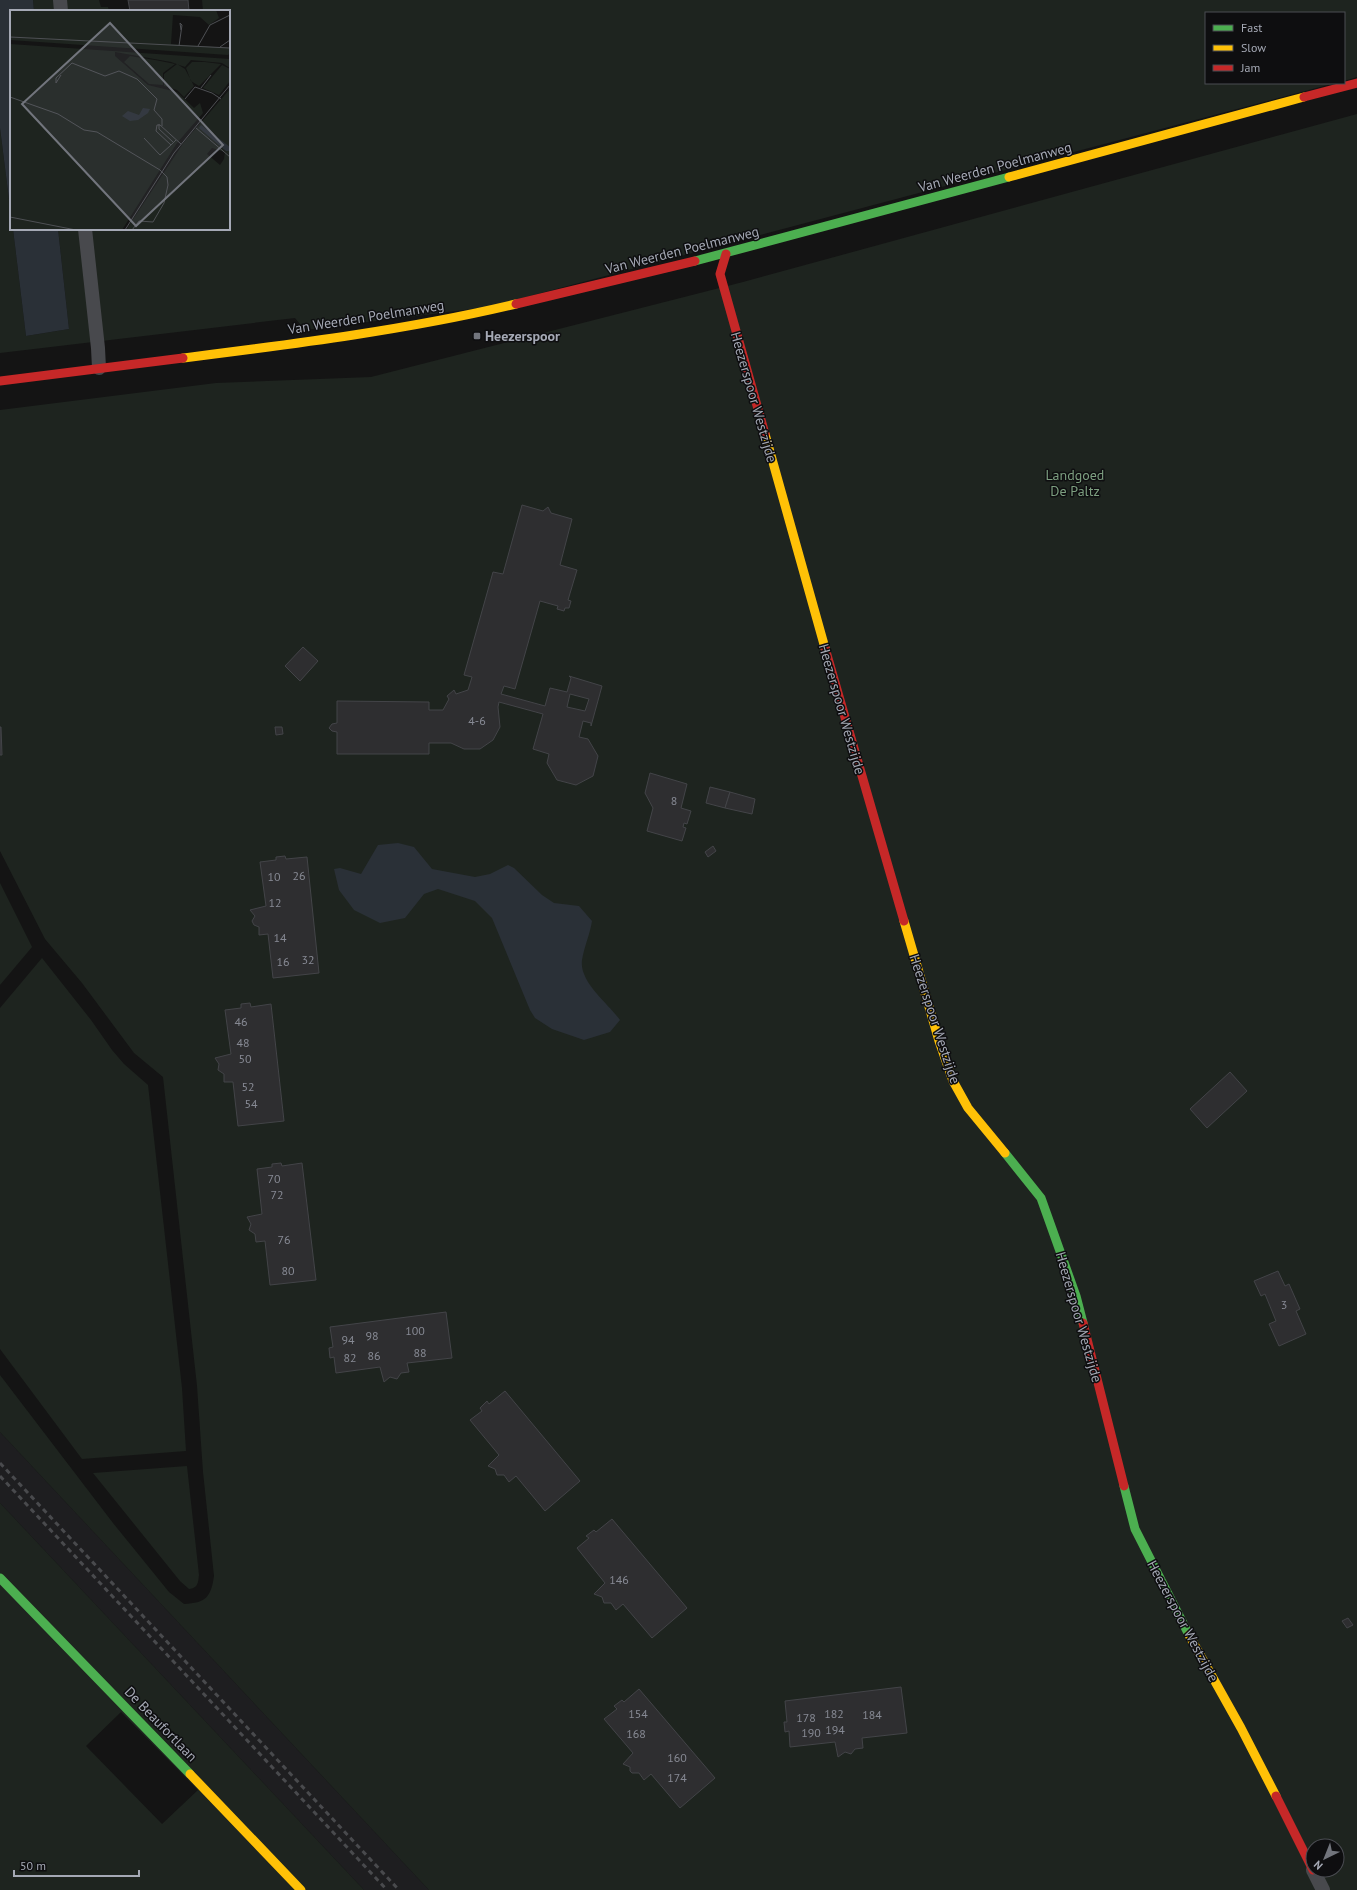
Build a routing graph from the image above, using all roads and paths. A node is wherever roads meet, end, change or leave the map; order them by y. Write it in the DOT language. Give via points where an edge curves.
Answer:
graph roads {
  1 [pos="60,0"];
  2 [pos="61,10"];
  3 [pos="1357,83"];
  4 [pos="85,230"];
  5 [pos="726,254"];
  6 [pos="99,368"];
  7 [pos="0,380"];
  8 [pos="0,1578"];
  9 [pos="1305,1854"];
  10 [pos="1317,1878"];
  11 [pos="301,1890"];
  12 [pos="1323,1890"];
  1 -- 2 [label="street"];
  3 -- 5 [label="street, Van Weerden Poelmanweg"];
  4 -- 6 [label="street"];
  5 -- 6 [label="street, Van Weerden Poelmanweg" via="469,315 294,344"];
  5 -- 9 [label="street, Heezerspoor Westzijde" via="720,274 842,710 953,1081 968,1108 1041,1198 1076,1296 1135,1529"];
  6 -- 7 [label="street, Van Weerden Poelmanweg"];
  8 -- 11 [label="street, De Beaufortlaan"];
  10 -- 12 [label="street, Heezerspoor Westzijde"];
}
